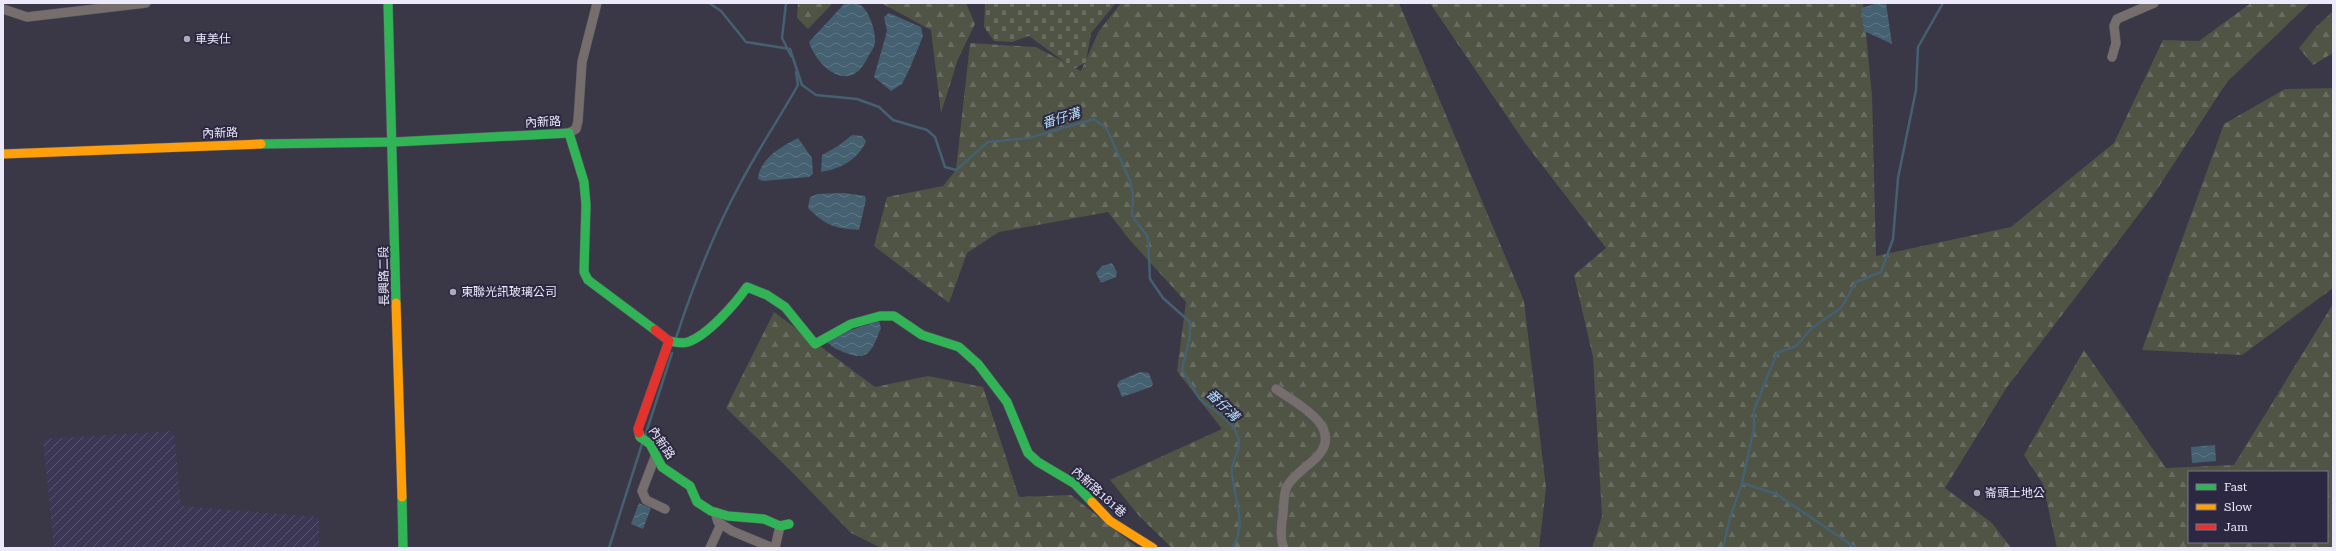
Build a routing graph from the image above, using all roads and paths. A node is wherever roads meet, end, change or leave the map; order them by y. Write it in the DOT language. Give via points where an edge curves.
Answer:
graph roads {
  1 [pos="146,3"];
  2 [pos="388,3"];
  3 [pos="597,3"];
  4 [pos="2154,3"];
  5 [pos="3,9"];
  6 [pos="2112,57"];
  7 [pos="569,133"];
  8 [pos="394,142"];
  9 [pos="3,154"];
  10 [pos="669,341"];
  11 [pos="1276,389"];
  12 [pos="655,457"];
  13 [pos="665,509"];
  14 [pos="715,512"];
  15 [pos="721,524"];
  16 [pos="789,524"];
  17 [pos="780,526"];
  18 [pos="403,548"];
  19 [pos="710,548"];
  20 [pos="774,548"];
  21 [pos="1153,548"];
  22 [pos="1284,548"];
  1 -- 5 [label="street" via="27,17"];
  2 -- 8 [label="street, 長興路二段"];
  3 -- 7 [label="street" via="582,62 578,121 576,129"];
  4 -- 6 [label="street" via="2117,18 2114,26 2116,46"];
  7 -- 8 [label="street, 內新路"];
  7 -- 10 [label="street, 內新路" via="584,182 584,272 588,280"];
  8 -- 9 [label="street, 內新路" via="221,144"];
  8 -- 18 [label="street, 長興路二段"];
  10 -- 12 [label="street, 內新路" via="638,429 640,437 650,444"];
  10 -- 21 [label="street, 內新路181巷" via="686,343 699,335 741,298 748,287 758,290 784,306 803,333 815,344 851,324 880,316 894,316 922,334 964,351 978,364 1007,402 1028,453 1038,462 1075,484 1110,520"];
  11 -- 22 [label="street" via="1310,412 1323,427 1326,435 1318,456 1287,485 1282,518"];
  12 -- 13 [label="street" via="642,492 646,500"];
  12 -- 14 [label="street, 內新路" via="662,467 690,486 697,502"];
  14 -- 15 [label="street"];
  14 -- 17 [label="street, 內新路" via="728,516 764,519"];
  15 -- 19 [label="street"];
  15 -- 20 [label="street"];
  16 -- 17 [label="street"];
  17 -- 20 [label="street"];
}
